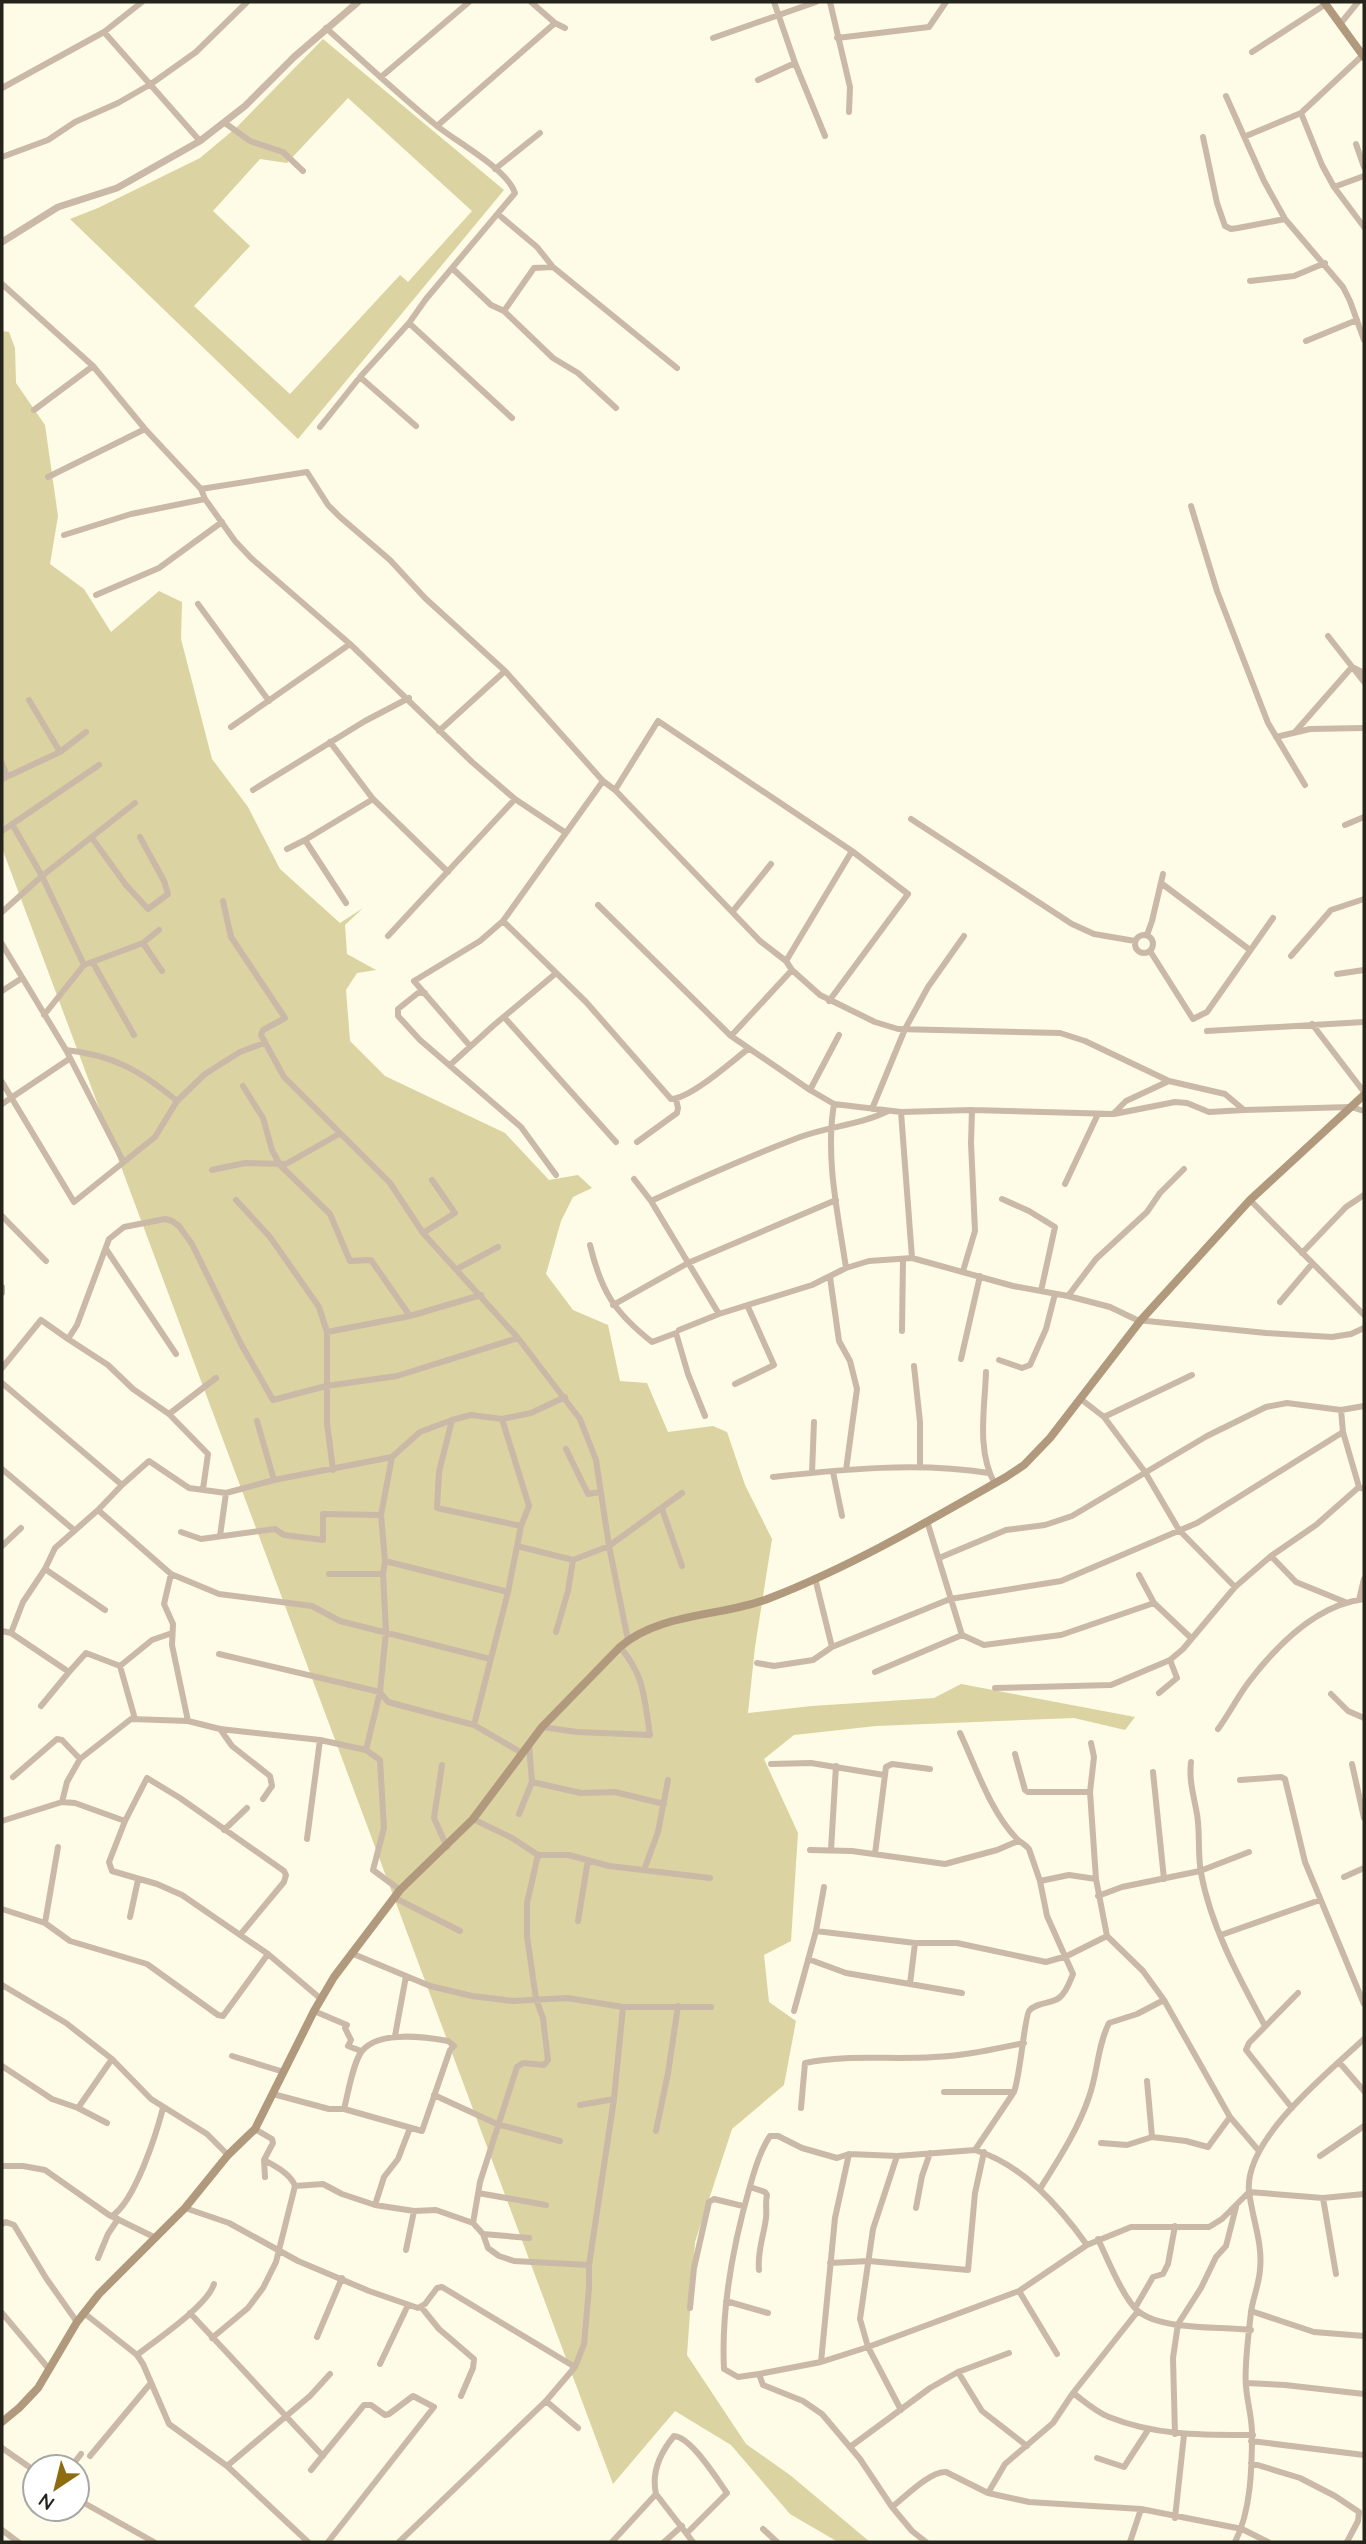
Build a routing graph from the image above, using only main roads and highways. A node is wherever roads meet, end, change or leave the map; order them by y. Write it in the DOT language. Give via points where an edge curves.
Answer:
graph roads {
  1 [pos="1325,3"];
  2 [pos="1364,56"];
  3 [pos="1364,1093"];
  4 [pos="2,2422"];
  1 -- 2 [label="main road"];
  3 -- 4 [label="main road" via="1250,1200 1141,1320 1082,1399 1024,1465 852,1563 766,1600 654,1627 620,1647 542,1727 474,1819 397,1894 321,1998 256,2129 99,2294 38,2388"];
}
